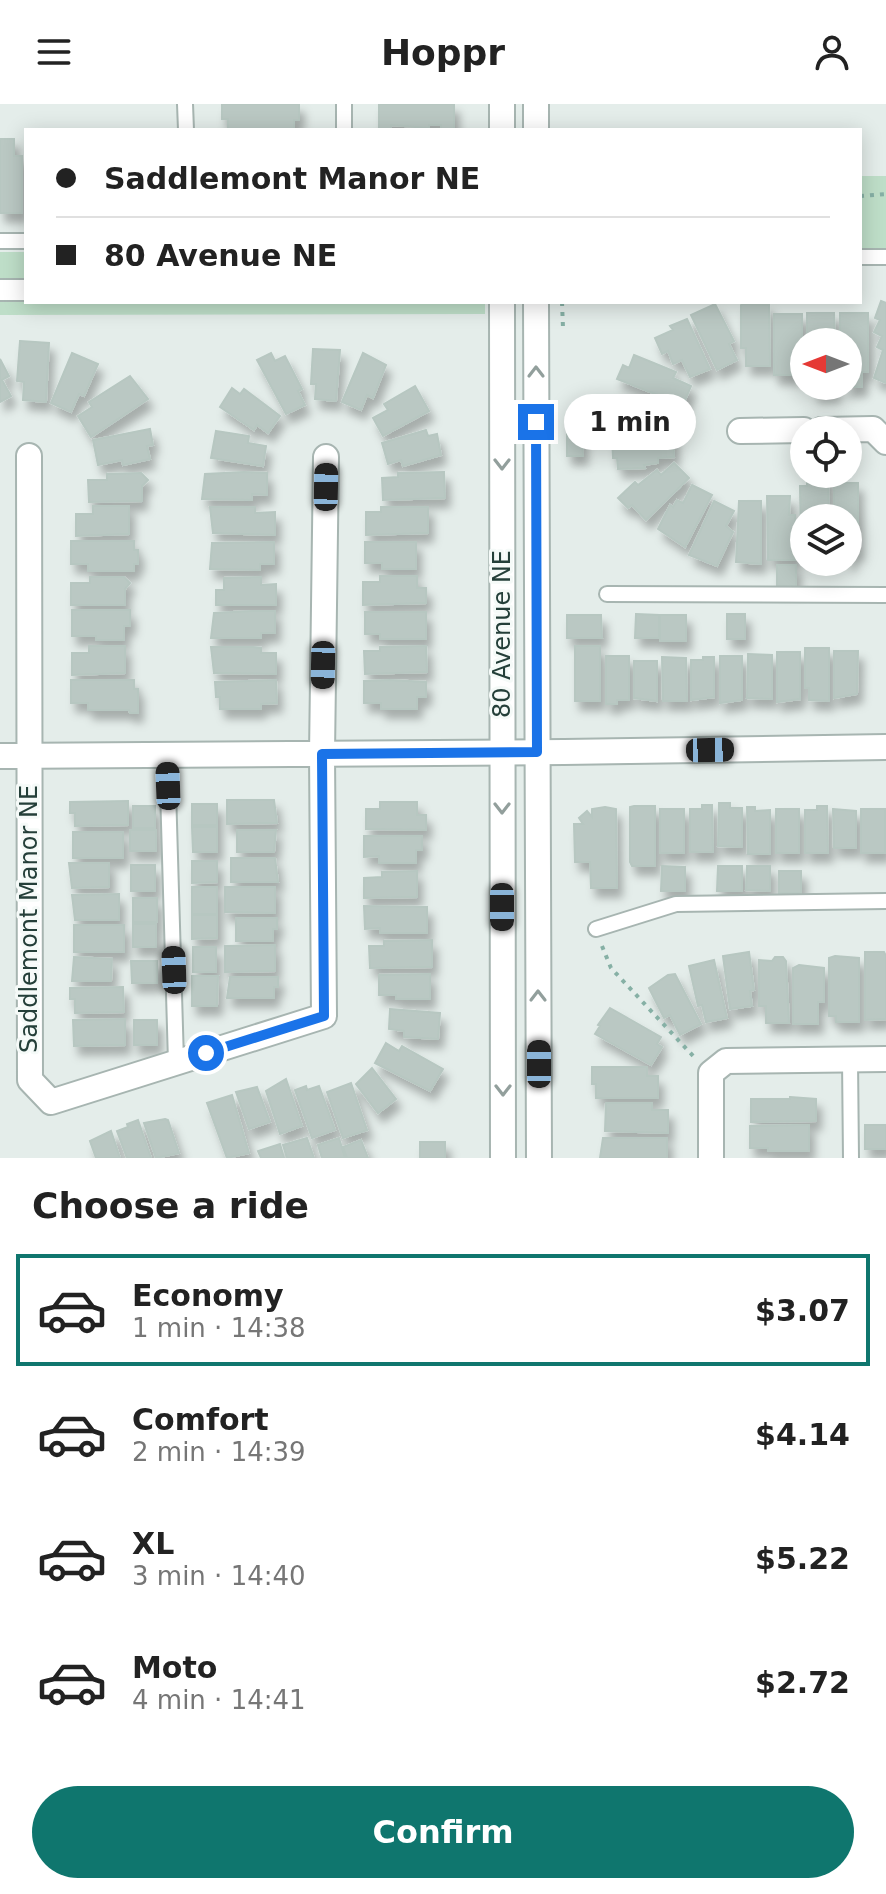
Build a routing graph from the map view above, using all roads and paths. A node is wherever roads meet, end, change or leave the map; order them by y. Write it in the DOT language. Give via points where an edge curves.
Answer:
graph roads {
  1 [pos="185,104"];
  2 [pos="344,104"];
  3 [pos="502,104"];
  4 [pos="536,104"];
  5 [pos="186,128"];
  6 [pos="344,128"];
  7 [pos="502,128"];
  8 [pos="536,128"];
  9 [pos="886,194"];
  10 [pos="862,196"];
  11 [pos="0,241"];
  12 [pos="24,241"];
  13 [pos="862,257"];
  14 [pos="886,257"];
  15 [pos="0,290"];
  16 [pos="24,290"];
  17 [pos="502,304"];
  18 [pos="536,304"];
  19 [pos="562,304"];
  20 [pos="563,328"];
  21 [pos="862,429"];
  22 [pos="790,430"];
  23 [pos="740,431"];
  24 [pos="886,442"];
  25 [pos="29,456"];
  26 [pos="326,457"];
  27 [pos="607,594"];
  28 [pos="886,595"];
  29 [pos="886,747"];
  30 [pos="502,752"];
  31 [pos="537,752"];
  32 [pos="322,754"];
  33 [pos="28,755"];
  34 [pos="167,755"];
  35 [pos="0,756"];
  36 [pos="886,901"];
  37 [pos="596,929"];
  38 [pos="886,1059"];
  39 [pos="850,1060"];
  40 [pos="176,1062"];
  41 [pos="711,1073"];
  42 [pos="503,1158"];
  43 [pos="539,1158"];
  44 [pos="711,1158"];
  45 [pos="851,1158"];
  1 -- 5 [label="lane"];
  2 -- 6 [label="lane"];
  3 -- 7 [label="street"];
  4 -- 8 [label="street"];
  9 -- 10 [label="path"];
  11 -- 12 [label="lane"];
  13 -- 14 [label="lane"];
  15 -- 16 [label="street"];
  17 -- 30 [label="street, 80 Avenue NE, one-way"];
  31 -- 18 [label="street, 80 Avenue NE, one-way"];
  19 -- 20 [label="path"];
  21 -- 24 [label="street" via="873,429"];
  22 -- 23 [label="street"];
  25 -- 33 [label="street"];
  26 -- 32 [label="street"];
  27 -- 28 [label="lane"];
  29 -- 31 [label="street"];
  30 -- 31 [label="street"];
  30 -- 32 [label="street"];
  30 -- 42 [label="street, 80 Avenue NE, one-way"];
  43 -- 31 [label="street, 80 Avenue NE, one-way"];
  32 -- 34 [label="street"];
  32 -- 40 [label="street, Saddlemont Manor NE" via="324,1016"];
  33 -- 34 [label="street"];
  33 -- 35 [label="street"];
  33 -- 40 [label="street, Saddlemont Manor NE" via="30,1080 51,1102"];
  34 -- 40 [label="lane"];
  36 -- 37 [label="lane" via="676,904"];
  37 -- 41 [label="path" via="611,968"];
  38 -- 39 [label="street"];
  39 -- 41 [label="street" via="726,1061"];
  39 -- 45 [label="lane"];
  41 -- 44 [label="street"];
}
